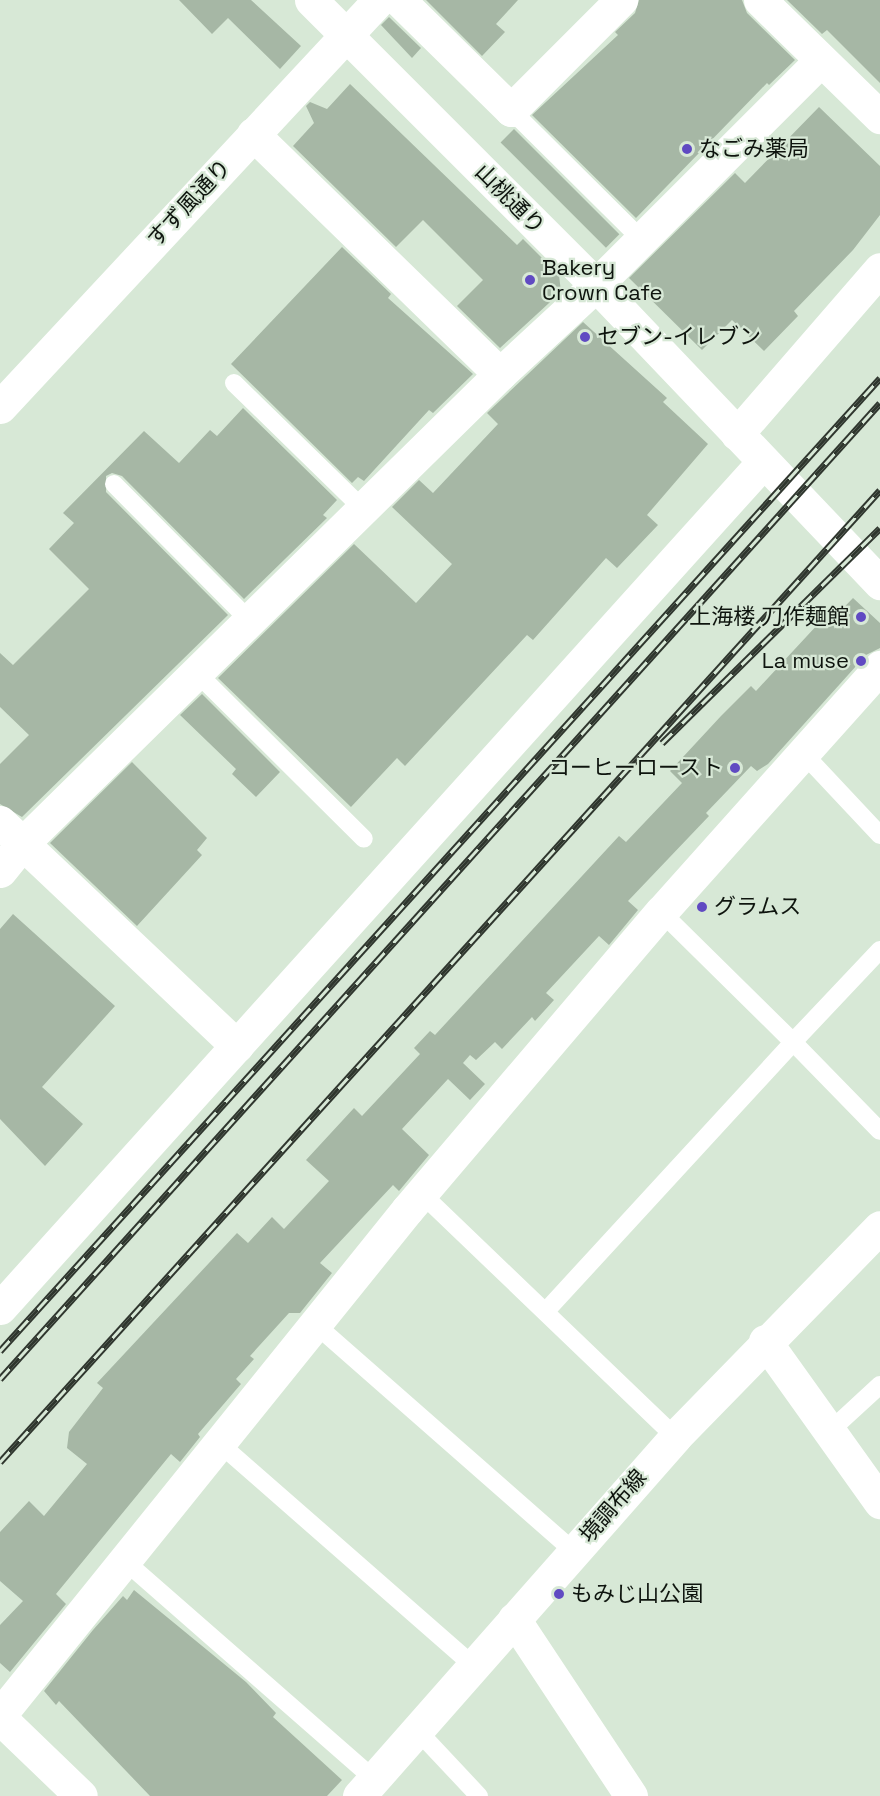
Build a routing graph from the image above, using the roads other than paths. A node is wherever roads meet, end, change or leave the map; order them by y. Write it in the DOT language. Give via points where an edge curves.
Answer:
graph roads {
  1 [pos="310,0"];
  2 [pos="379,0"];
  3 [pos="399,0"];
  4 [pos="621,0"];
  5 [pos="760,0"];
  6 [pos="346,36"];
  7 [pos="821,60"];
  8 [pos="511,111"];
  9 [pos="880,117"];
  10 [pos="253,134"];
  11 [pos="641,239"];
  12 [pos="880,269"];
  13 [pos="596,285"];
  14 [pos="500,374"];
  15 [pos="234,383"];
  16 [pos="0,407"];
  17 [pos="737,434"];
  18 [pos="763,462"];
  19 [pos="114,484"];
  20 [pos="363,509"];
  21 [pos="880,583"];
  22 [pos="250,621"];
  23 [pos="880,667"];
  24 [pos="197,674"];
  25 [pos="802,752"];
  26 [pos="11,834"];
  27 [pos="880,835"];
  28 [pos="364,839"];
  29 [pos="0,871"];
  30 [pos="662,912"];
  31 [pos="880,950"];
  32 [pos="793,1042"];
  33 [pos="237,1046"];
  34 [pos="880,1131"];
  35 [pos="422,1194"];
  36 [pos="880,1227"];
  37 [pos="0,1308"];
  38 [pos="546,1311"];
  39 [pos="315,1324"];
  40 [pos="765,1341"];
  41 [pos="880,1385"];
  42 [pos="830,1431"];
  43 [pos="675,1437"];
  44 [pos="219,1443"];
  45 [pos="880,1502"];
  46 [pos="573,1551"];
  47 [pos="126,1562"];
  48 [pos="514,1619"];
  49 [pos="472,1665"];
  50 [pos="0,1716"];
  51 [pos="416,1730"];
  52 [pos="366,1787"];
  53 [pos="81,1796"];
  54 [pos="479,1796"];
  55 [pos="631,1796"];
  1 -- 6 [label="street, 山桃通り"];
  2 -- 6 [label="street, すず風通り"];
  3 -- 8 [label="street"];
  4 -- 8 [label="street"];
  5 -- 7 [label="street"];
  6 -- 10 [label="street, すず風通り"];
  6 -- 13 [label="street, 山桃通り"];
  7 -- 9 [label="street"];
  7 -- 11 [label="street"];
  8 -- 11 [label="lane"];
  10 -- 14 [label="street"];
  10 -- 16 [label="street, すず風通り"];
  11 -- 13 [label="street"];
  12 -- 17 [label="street"];
  13 -- 14 [label="street"];
  13 -- 17 [label="street, 山桃通り"];
  14 -- 20 [label="street"];
  15 -- 20 [label="lane"];
  17 -- 18 [label="street, 山桃通り"];
  18 -- 21 [label="street, 山桃通り"];
  18 -- 33 [label="street"];
  19 -- 22 [label="lane"];
  20 -- 22 [label="street"];
  22 -- 24 [label="street"];
  23 -- 25 [label="street"];
  24 -- 26 [label="street"];
  24 -- 28 [label="lane"];
  25 -- 27 [label="lane"];
  25 -- 30 [label="street"];
  26 -- 29 [label="street"];
  26 -- 33 [label="street"];
  30 -- 32 [label="lane"];
  30 -- 35 [label="street"];
  31 -- 32 [label="lane"];
  32 -- 34 [label="lane"];
  32 -- 38 [label="lane"];
  33 -- 37 [label="street"];
  35 -- 38 [label="lane"];
  35 -- 39 [label="street"];
  36 -- 40 [label="street, 境調布線"];
  38 -- 43 [label="lane"];
  39 -- 44 [label="street"];
  39 -- 46 [label="lane"];
  40 -- 42 [label="street"];
  40 -- 43 [label="street, 境調布線"];
  41 -- 42 [label="lane"];
  42 -- 45 [label="street"];
  43 -- 46 [label="street, 境調布線"];
  44 -- 47 [label="street"];
  44 -- 49 [label="lane"];
  46 -- 48 [label="street, 境調布線"];
  47 -- 50 [label="street"];
  47 -- 52 [label="lane"];
  48 -- 49 [label="street, 境調布線"];
  48 -- 55 [label="street"];
  49 -- 51 [label="street, 境調布線"];
  50 -- 53 [label="street"];
  51 -- 52 [label="street, 境調布線"];
  51 -- 54 [label="lane"];
}
